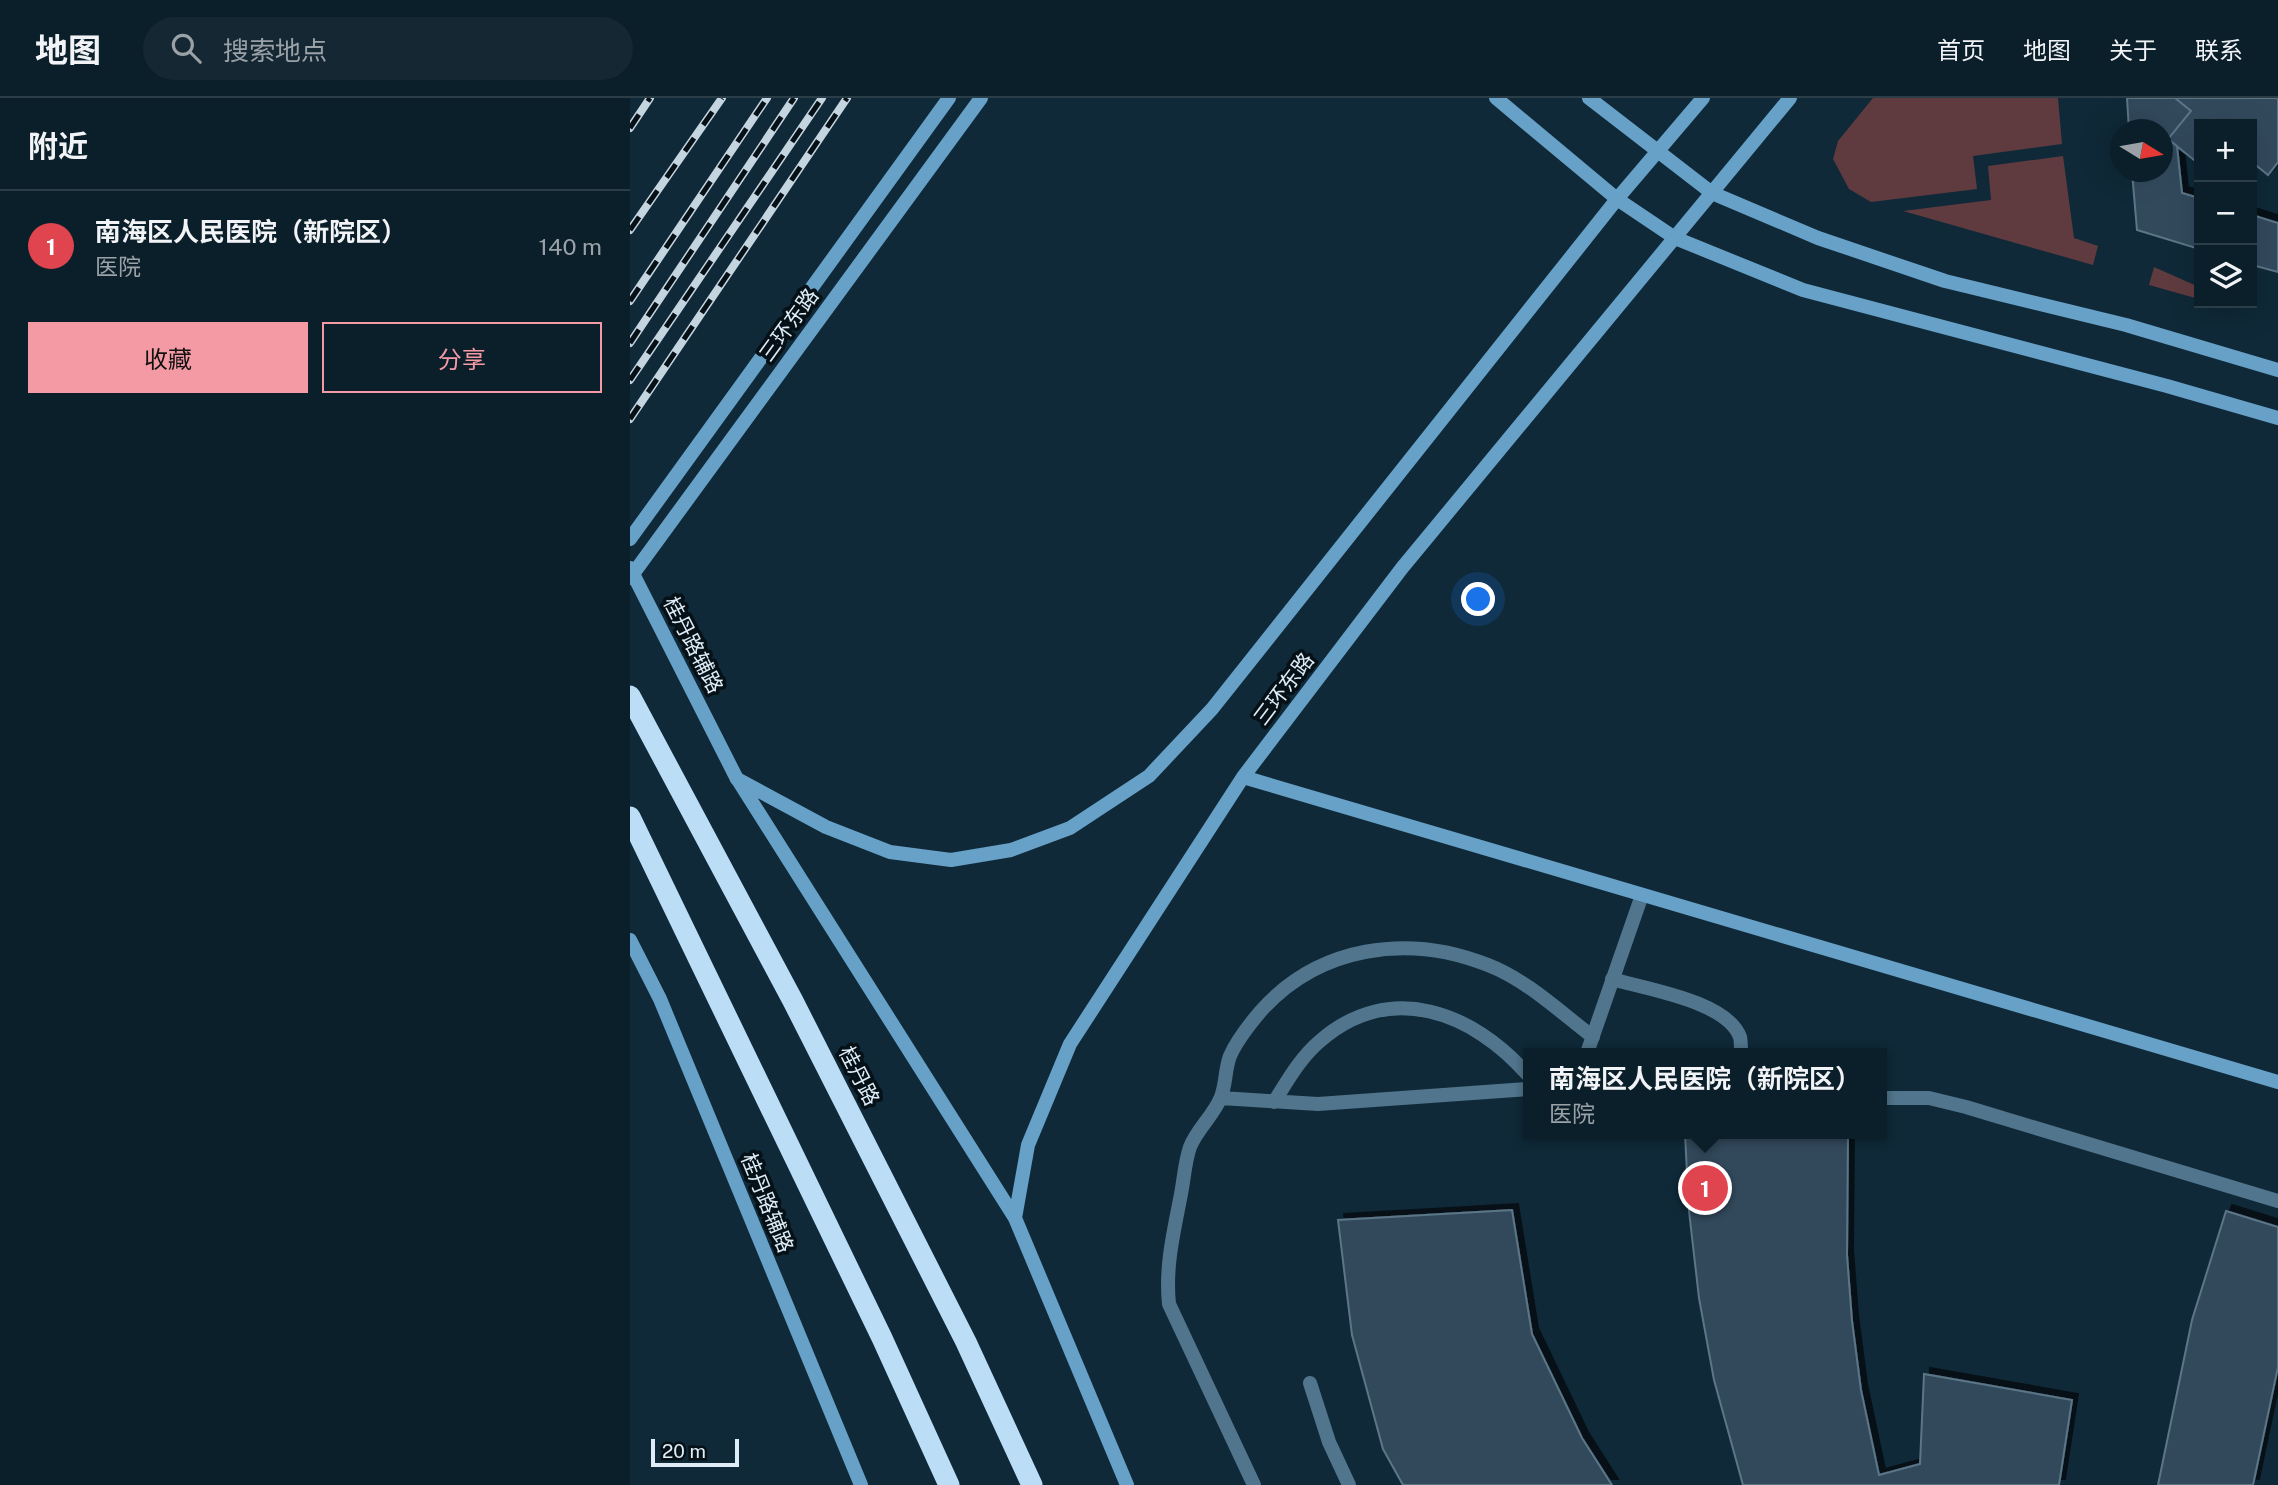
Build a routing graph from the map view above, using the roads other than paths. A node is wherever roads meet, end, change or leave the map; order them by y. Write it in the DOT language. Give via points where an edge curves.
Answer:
graph roads {
  1 [pos="949,98"];
  2 [pos="981,98"];
  3 [pos="1496,98"];
  4 [pos="1589,98"];
  5 [pos="1703,98"];
  6 [pos="1790,98"];
  7 [pos="1658,152"];
  8 [pos="1712,193"];
  9 [pos="1617,199"];
  10 [pos="1675,238"];
  11 [pos="2278,370"];
  12 [pos="2278,418"];
  13 [pos="630,539"];
  14 [pos="630,568"];
  15 [pos="630,578"];
  16 [pos="630,696"];
  17 [pos="1243,777"];
  18 [pos="737,779"];
  19 [pos="630,817"];
  20 [pos="1642,895"];
  21 [pos="630,940"];
  22 [pos="1612,979"];
  23 [pos="1592,1037"];
  24 [pos="1589,1048"];
  25 [pos="1741,1048"];
  26 [pos="1523,1070"];
  27 [pos="2278,1082"];
  28 [pos="1523,1089"];
  29 [pos="1221,1098"];
  30 [pos="1887,1098"];
  31 [pos="1274,1102"];
  32 [pos="2278,1201"];
  33 [pos="1015,1218"];
  34 [pos="1310,1383"];
  35 [pos="1128,1481"];
  36 [pos="861,1485"];
  37 [pos="949,1485"];
  38 [pos="1032,1485"];
  39 [pos="1254,1485"];
  40 [pos="1349,1485"];
  1 -- 13 [label="main road, 三环东路"];
  2 -- 15 [label="main road, 三环东路"];
  3 -- 9 [label="main road"];
  4 -- 7 [label="main road"];
  5 -- 7 [label="main road, 三环东路"];
  6 -- 8 [label="main road, 三环东路"];
  7 -- 8 [label="main road"];
  7 -- 9 [label="main road, 三环东路"];
  8 -- 10 [label="main road, 三环东路"];
  8 -- 11 [label="main road" via="1818,238 1945,281"];
  9 -- 10 [label="main road"];
  9 -- 18 [label="main road, 三环东路" via="1212,709 1149,776 1070,828 1012,850 951,860 890,852 826,827"];
  10 -- 12 [label="main road" via="1803,290"];
  10 -- 17 [label="main road, 三环东路" via="1402,568"];
  14 -- 18 [label="main road, 桂丹路辅路, bridge"];
  16 -- 38 [label="highway, 桂丹路" via="799,1013 966,1342"];
  17 -- 20 [label="main road"];
  17 -- 33 [label="main road, 三环东路" via="1070,1044 1028,1145"];
  18 -- 33 [label="main road, 桂丹路辅路"];
  19 -- 37 [label="highway"];
  20 -- 22 [label="lane"];
  20 -- 27 [label="main road"];
  21 -- 36 [label="main road, 桂丹路辅路" via="660,999"];
  22 -- 23 [label="lane"];
  22 -- 25 [label="lane" via="1709,1007 1734,1028"];
  23 -- 24 [label="lane"];
  23 -- 29 [label="lane" via="1490,965 1428,950 1363,950 1334,959 1275,995 1230,1056"];
  26 -- 31 [label="lane" via="1465,1023 1428,1010 1401,1008 1349,1021 1320,1041 1298,1064"];
  28 -- 31 [label="lane" via="1318,1104"];
  29 -- 31 [label="lane"];
  29 -- 39 [label="lane" via="1189,1149 1166,1276 1169,1304"];
  30 -- 32 [label="lane" via="1929,1098 1966,1107"];
  33 -- 35 [label="main road, 桂丹路辅路"];
  34 -- 40 [label="lane"];
}
